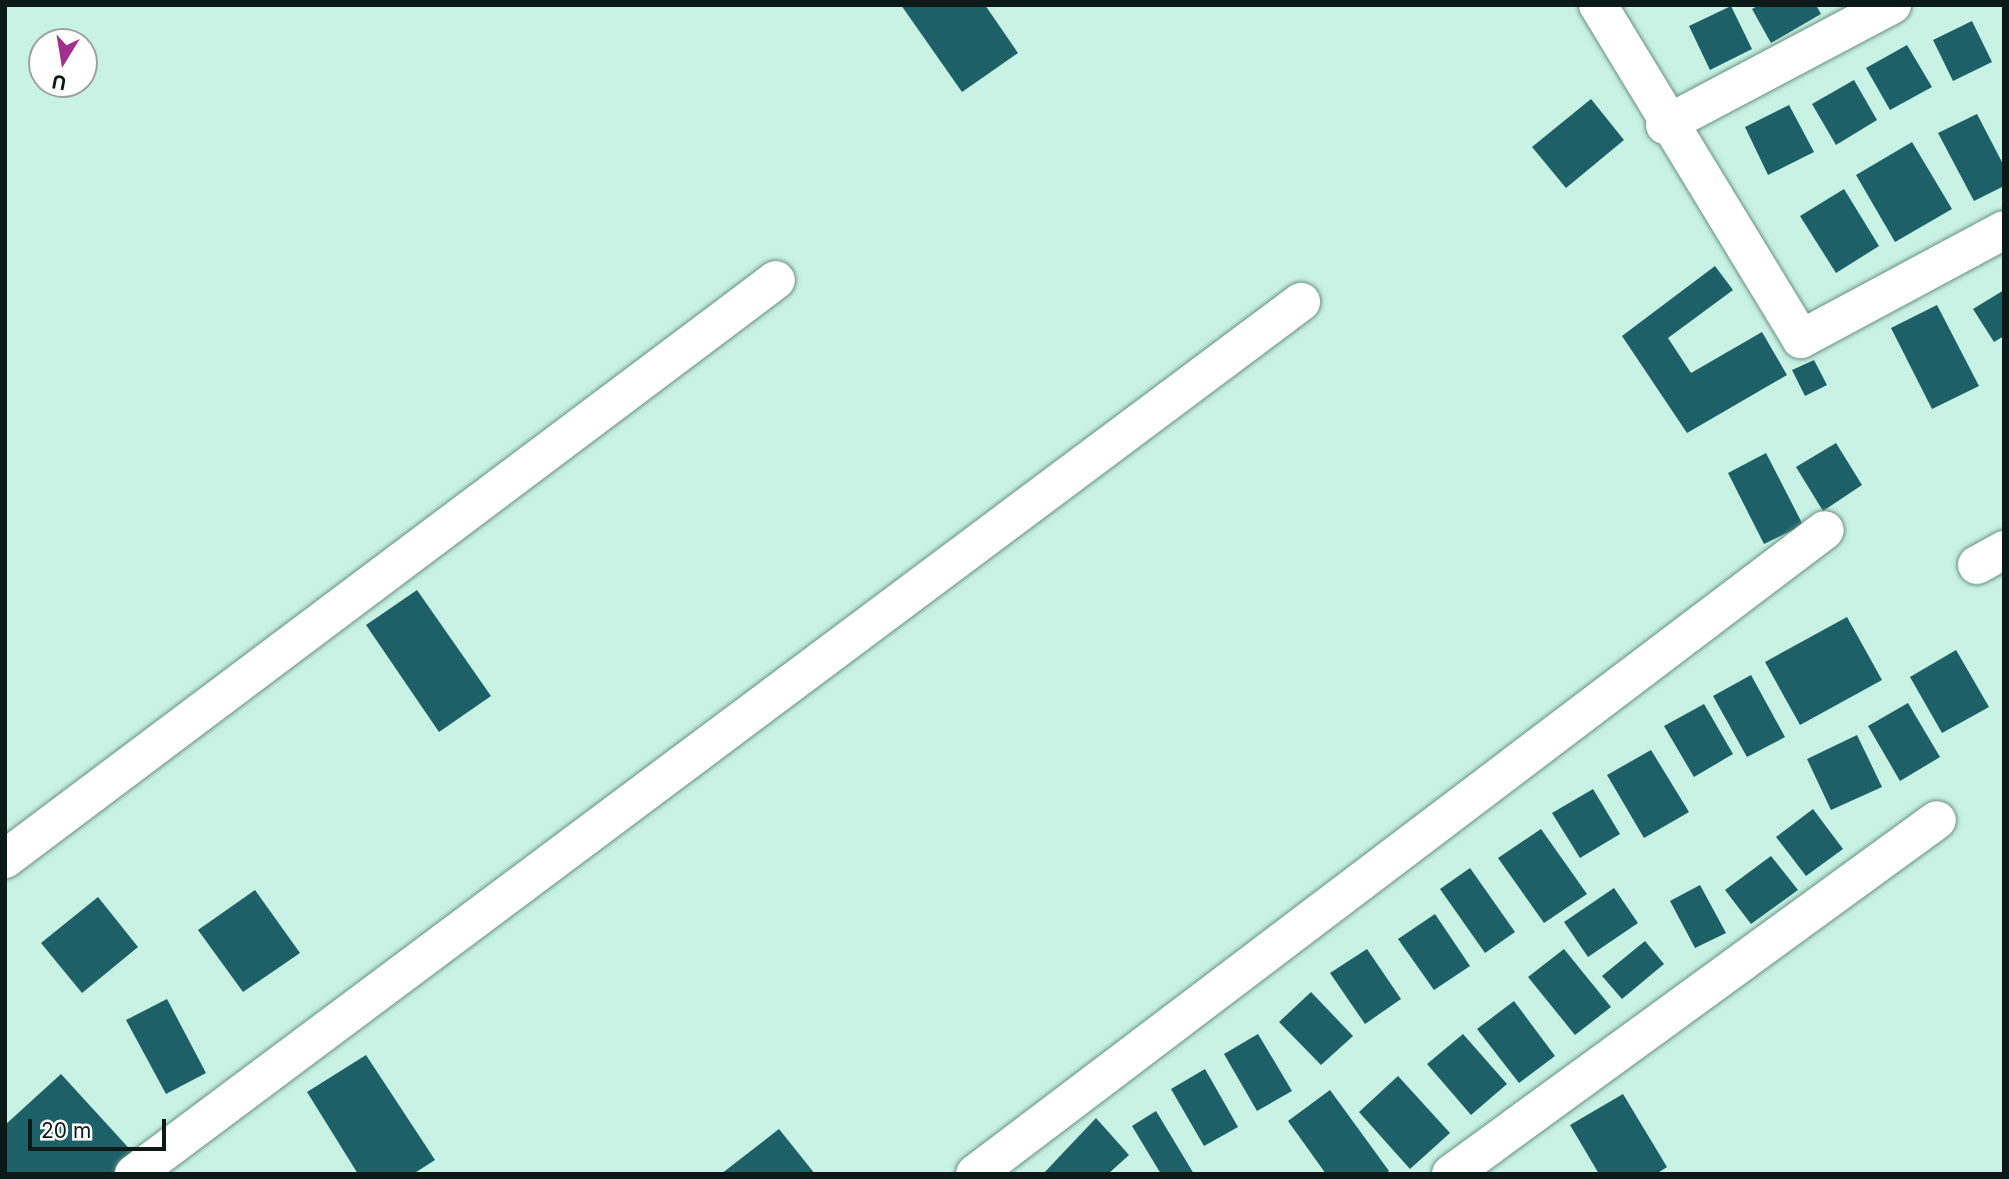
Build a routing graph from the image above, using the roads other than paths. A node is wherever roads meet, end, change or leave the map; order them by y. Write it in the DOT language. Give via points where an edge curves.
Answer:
graph roads {
  1 [pos="1598,5"];
  2 [pos="1892,5"];
  3 [pos="1665,125"];
  4 [pos="2004,230"];
  5 [pos="776,280"];
  6 [pos="1301,302"];
  7 [pos="1825,530"];
  8 [pos="1937,820"];
  9 [pos="5,859"];
  10 [pos="135,1174"];
  11 [pos="975,1174"];
  12 [pos="1451,1174"];
  1 -- 3 [label="street"];
  2 -- 3 [label="street"];
  3 -- 4 [label="street" via="1801,339"];
  5 -- 9 [label="street"];
  6 -- 10 [label="street"];
  7 -- 11 [label="street"];
  8 -- 12 [label="street"];
}
